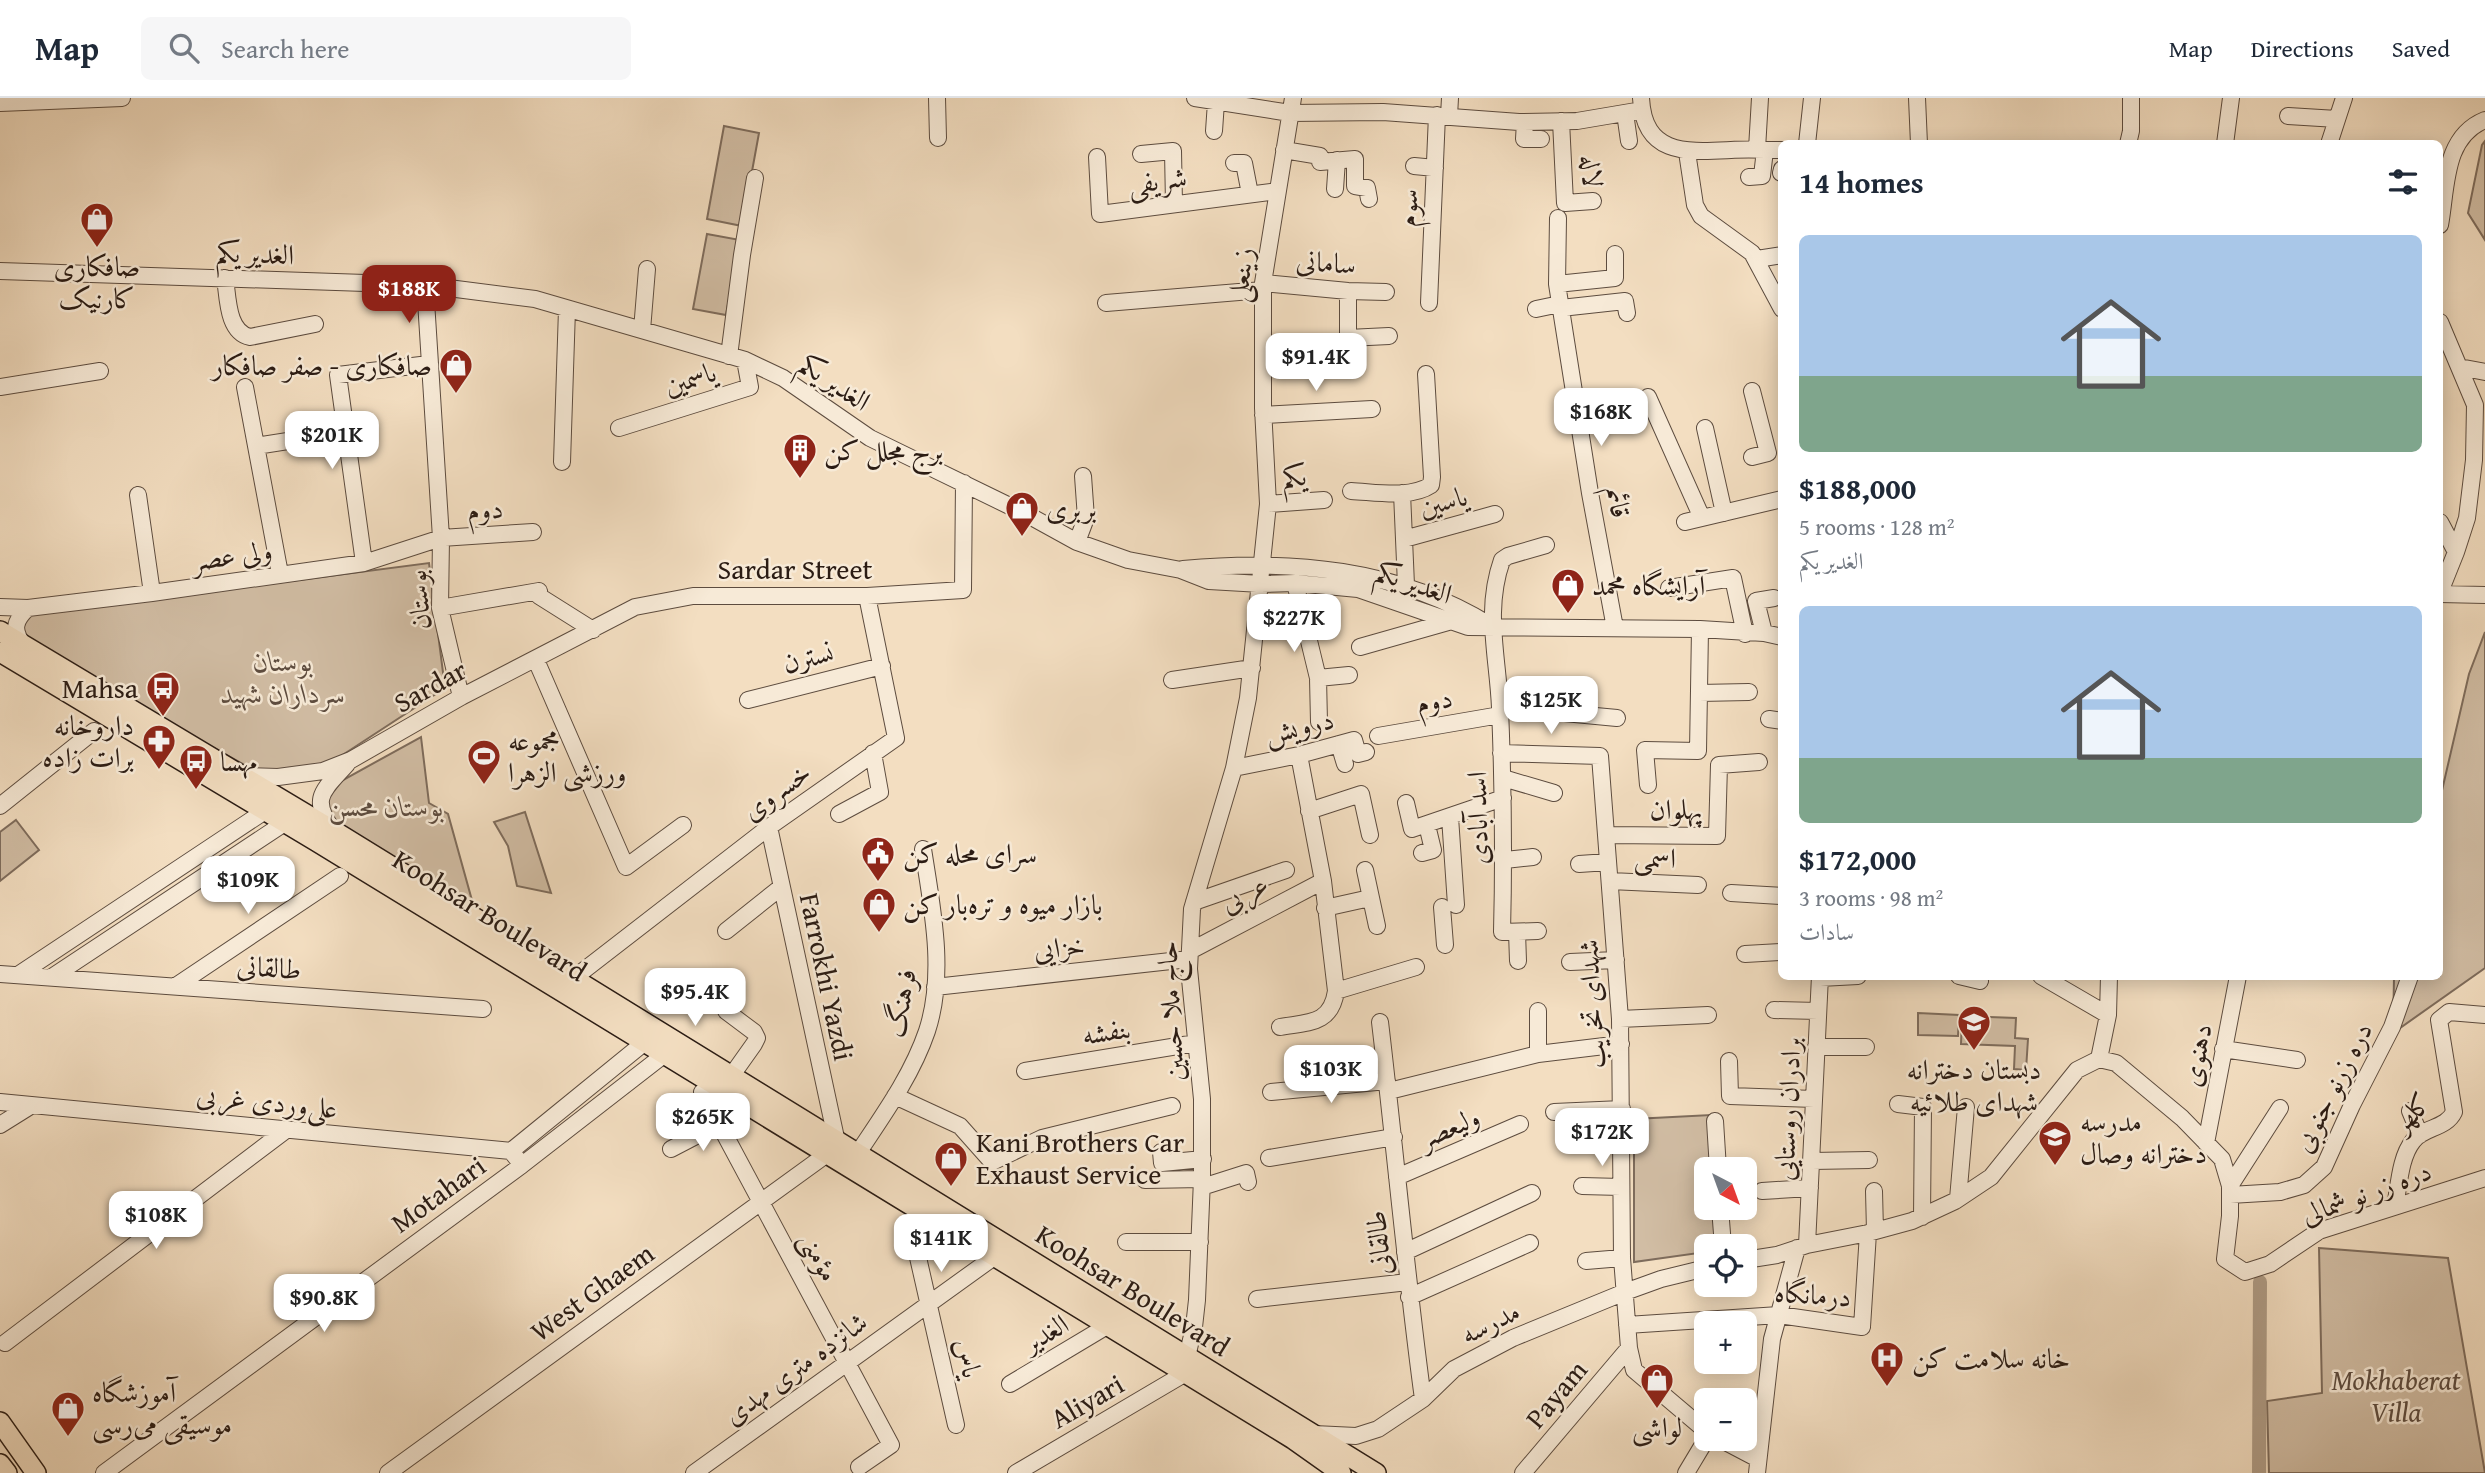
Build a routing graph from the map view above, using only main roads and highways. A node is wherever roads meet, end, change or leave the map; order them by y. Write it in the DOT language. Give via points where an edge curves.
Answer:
graph roads {
  1 [pos="0,631"];
  2 [pos="0,652"];
  3 [pos="274,805"];
  4 [pos="293,817"];
  5 [pos="831,1146"];
  6 [pos="1186,1365"];
  7 [pos="0,1422"];
  8 [pos="1301,1436"];
  9 [pos="0,1464"];
  10 [pos="1366,1471"];
  11 [pos="6,1473"];
  12 [pos="36,1473"];
  13 [pos="1315,1473"];
  14 [pos="1341,1473"];
  1 -- 3 [label="main road, Koohsar Boulevard" via="242,776"];
  2 -- 3 [label="main road, Koohsar Boulevard"];
  3 -- 4 [label="main road, Koohsar Boulevard"];
  4 -- 5 [label="main road, Koohsar Boulevard" via="665,1055"];
  4 -- 5 [label="main road, Koohsar Boulevard" via="334,831 732,1075"];
  5 -- 6 [label="main road, Koohsar Boulevard" via="994,1257 1107,1326"];
  5 -- 6 [label="main road, Koohsar Boulevard" via="858,1153"];
  6 -- 8 [label="main road, Koohsar Boulevard"];
  7 -- 12 [label="main road"];
  8 -- 10 [label="main road, Koohsar Boulevard"];
  8 -- 13 [label="main road"];
  8 -- 14 [label="main road, Koohsar Boulevard"];
  9 -- 11 [label="main road"];
}
